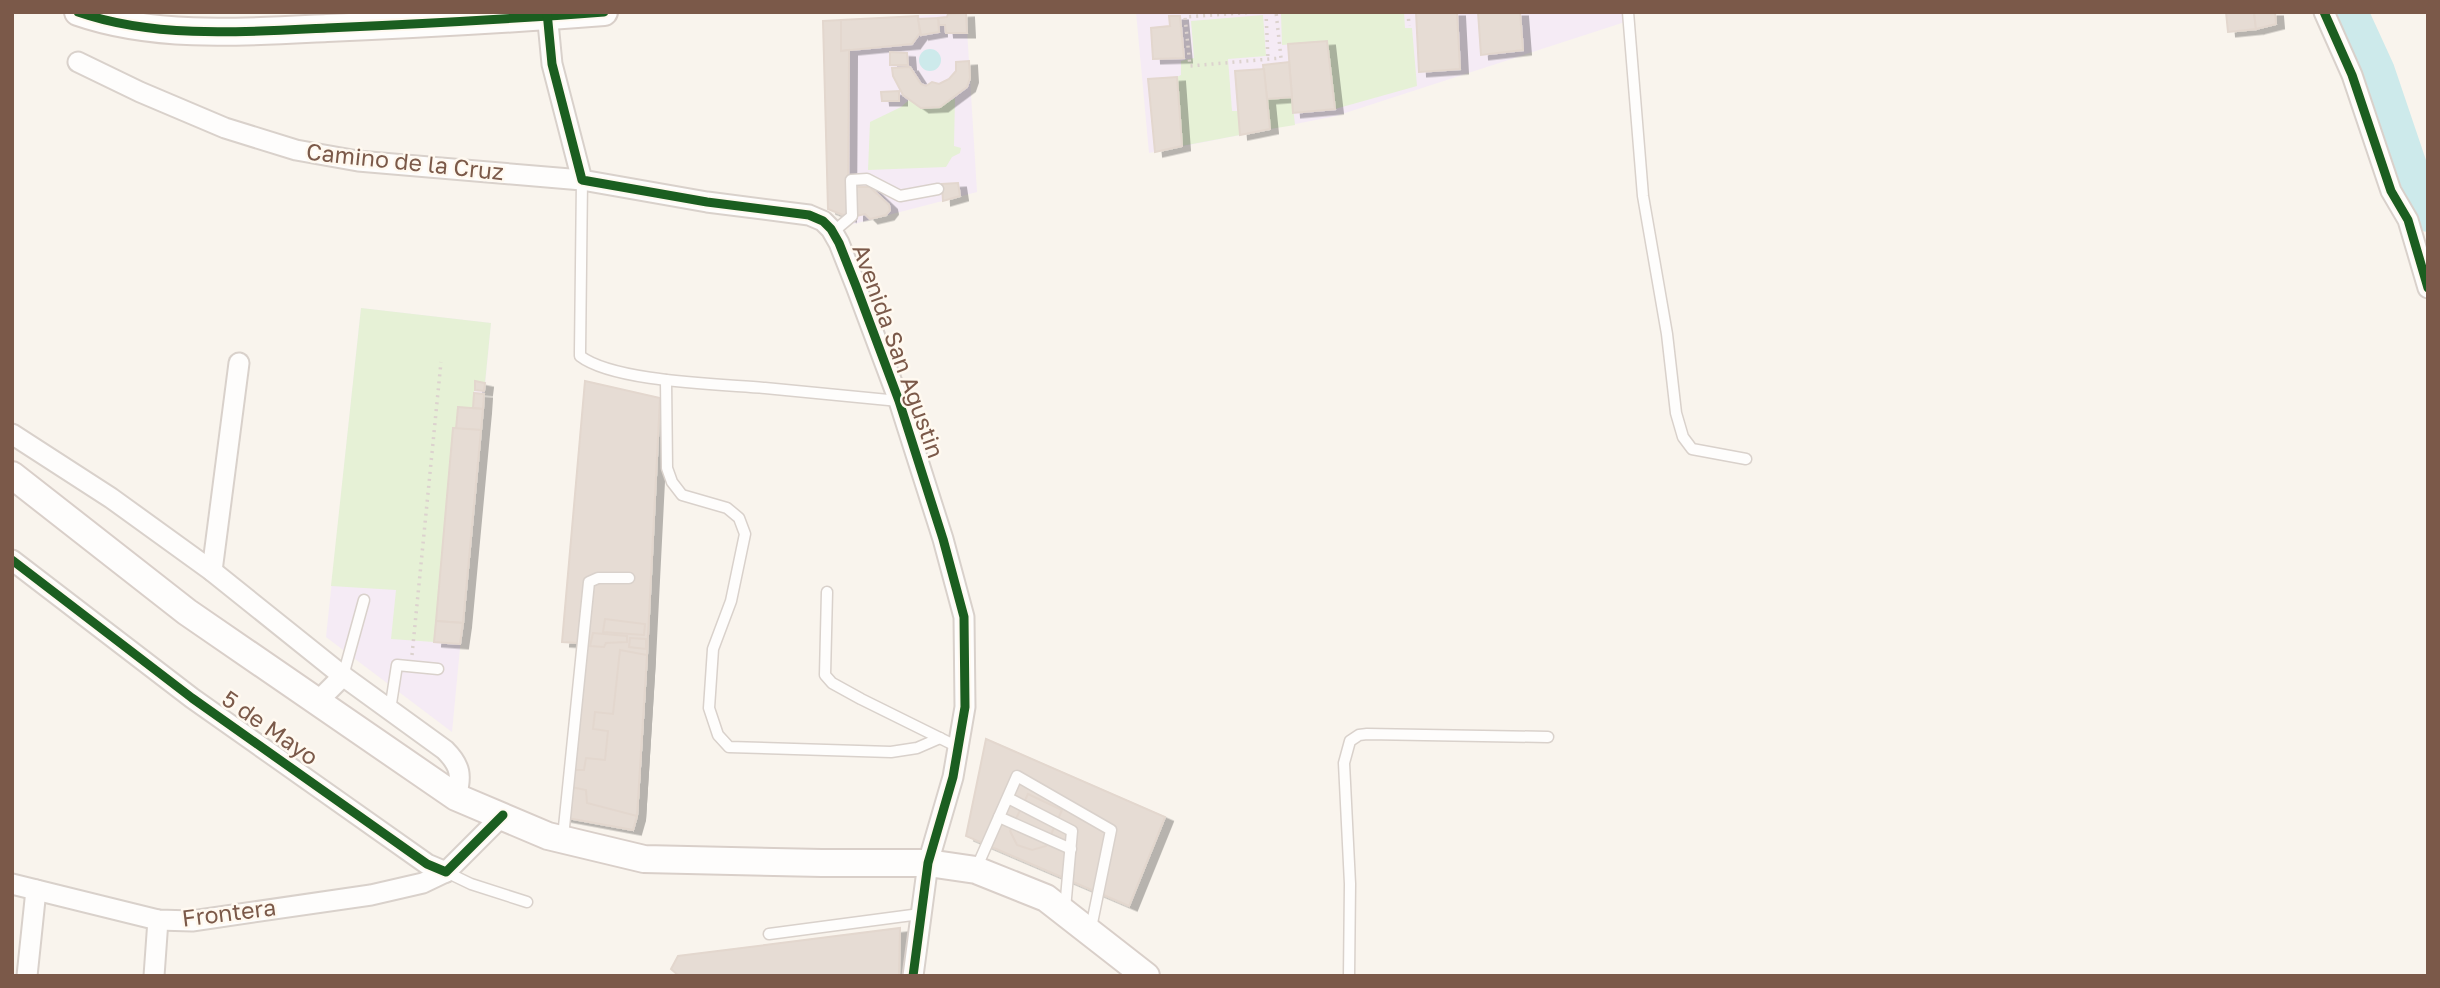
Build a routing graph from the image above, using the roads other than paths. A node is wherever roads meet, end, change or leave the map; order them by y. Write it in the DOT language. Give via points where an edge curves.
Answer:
graph roads {
  1 [pos="78,12"];
  2 [pos="604,12"];
  3 [pos="1628,12"];
  4 [pos="2324,12"];
  5 [pos="547,14"];
  6 [pos="78,62"];
  7 [pos="582,180"];
  8 [pos="937,189"];
  9 [pos="832,232"];
  10 [pos="2428,288"];
  11 [pos="239,363"];
  12 [pos="666,380"];
  13 [pos="899,401"];
  14 [pos="12,434"];
  15 [pos="1745,459"];
  16 [pos="12,475"];
  17 [pos="12,561"];
  18 [pos="212,571"];
  19 [pos="629,578"];
  20 [pos="827,592"];
  21 [pos="364,600"];
  22 [pos="438,669"];
  23 [pos="343,676"];
  24 [pos="317,702"];
  25 [pos="390,710"];
  26 [pos="1548,737"];
  27 [pos="949,742"];
  28 [pos="456,797"];
  29 [pos="1008,798"];
  30 [pos="503,815"];
  31 [pos="999,817"];
  32 [pos="563,841"];
  33 [pos="1071,849"];
  34 [pos="928,863"];
  35 [pos="976,870"];
  36 [pos="446,872"];
  37 [pos="12,884"];
  38 [pos="36,890"];
  39 [pos="527,902"];
  40 [pos="1065,913"];
  41 [pos="920,914"];
  42 [pos="158,920"];
  43 [pos="1090,932"];
  44 [pos="769,934"];
  45 [pos="27,976"];
  46 [pos="154,976"];
  47 [pos="913,976"];
  48 [pos="1146,976"];
  49 [pos="1349,976"];
  1 -- 5 [label="main road" via="119,23 224,25 487,22"];
  2 -- 5 [label="main road"];
  3 -- 15 [label="lane" via="1643,196 1667,334 1675,413 1692,449"];
  4 -- 10 [label="street" via="2352,75 2391,191 2405,212"];
  5 -- 7 [label="street" via="552,64"];
  6 -- 7 [label="street, Camino de la Cruz" via="225,128 296,150 358,161"];
  7 -- 9 [label="street, Avenida San Agustin" via="809,215 823,220"];
  7 -- 12 [label="lane" via="580,356 611,369"];
  8 -- 9 [label="lane" via="900,197 867,179 851,180 852,216"];
  9 -- 13 [label="street, Avenida San Agustin"];
  11 -- 18 [label="street"];
  12 -- 13 [label="lane"];
  12 -- 27 [label="lane" via="667,468 672,482 682,495 727,509 738,518 744,534 731,601 713,649 709,708 718,735 729,747 891,752"];
  13 -- 27 [label="street, Avenida San Agustin" via="964,617 965,707"];
  14 -- 18 [label="street"];
  16 -- 24 [label="main road" via="187,612"];
  17 -- 36 [label="street, 5 de Mayo" via="192,698"];
  18 -- 23 [label="street"];
  19 -- 32 [label="lane" via="589,582"];
  20 -- 27 [label="lane" via="825,675 851,694"];
  21 -- 23 [label="lane"];
  22 -- 25 [label="lane" via="397,665"];
  23 -- 24 [label="street"];
  23 -- 25 [label="street"];
  24 -- 28 [label="main road"];
  25 -- 28 [label="street" via="455,760 460,772"];
  26 -- 49 [label="lane" via="1367,734 1350,741 1344,763"];
  27 -- 34 [label="street, Avenida San Agustin" via="953,777"];
  28 -- 30 [label="main road"];
  29 -- 31 [label="lane"];
  29 -- 33 [label="lane" via="1072,831"];
  29 -- 43 [label="lane" via="1017,776 1111,830"];
  30 -- 32 [label="main road"];
  30 -- 36 [label="street"];
  31 -- 33 [label="lane"];
  31 -- 35 [label="lane"];
  32 -- 34 [label="main road" via="644,859"];
  33 -- 40 [label="lane"];
  34 -- 35 [label="main road"];
  34 -- 41 [label="street"];
  35 -- 40 [label="main road" via="1046,898"];
  36 -- 39 [label="lane"];
  36 -- 42 [label="street, Frontera" via="423,883 371,895 192,921"];
  37 -- 38 [label="street, Frontera"];
  38 -- 42 [label="street, Frontera"];
  38 -- 45 [label="street"];
  40 -- 43 [label="main road"];
  41 -- 44 [label="lane"];
  41 -- 47 [label="street"];
  42 -- 46 [label="street"];
  43 -- 48 [label="main road"];
}
